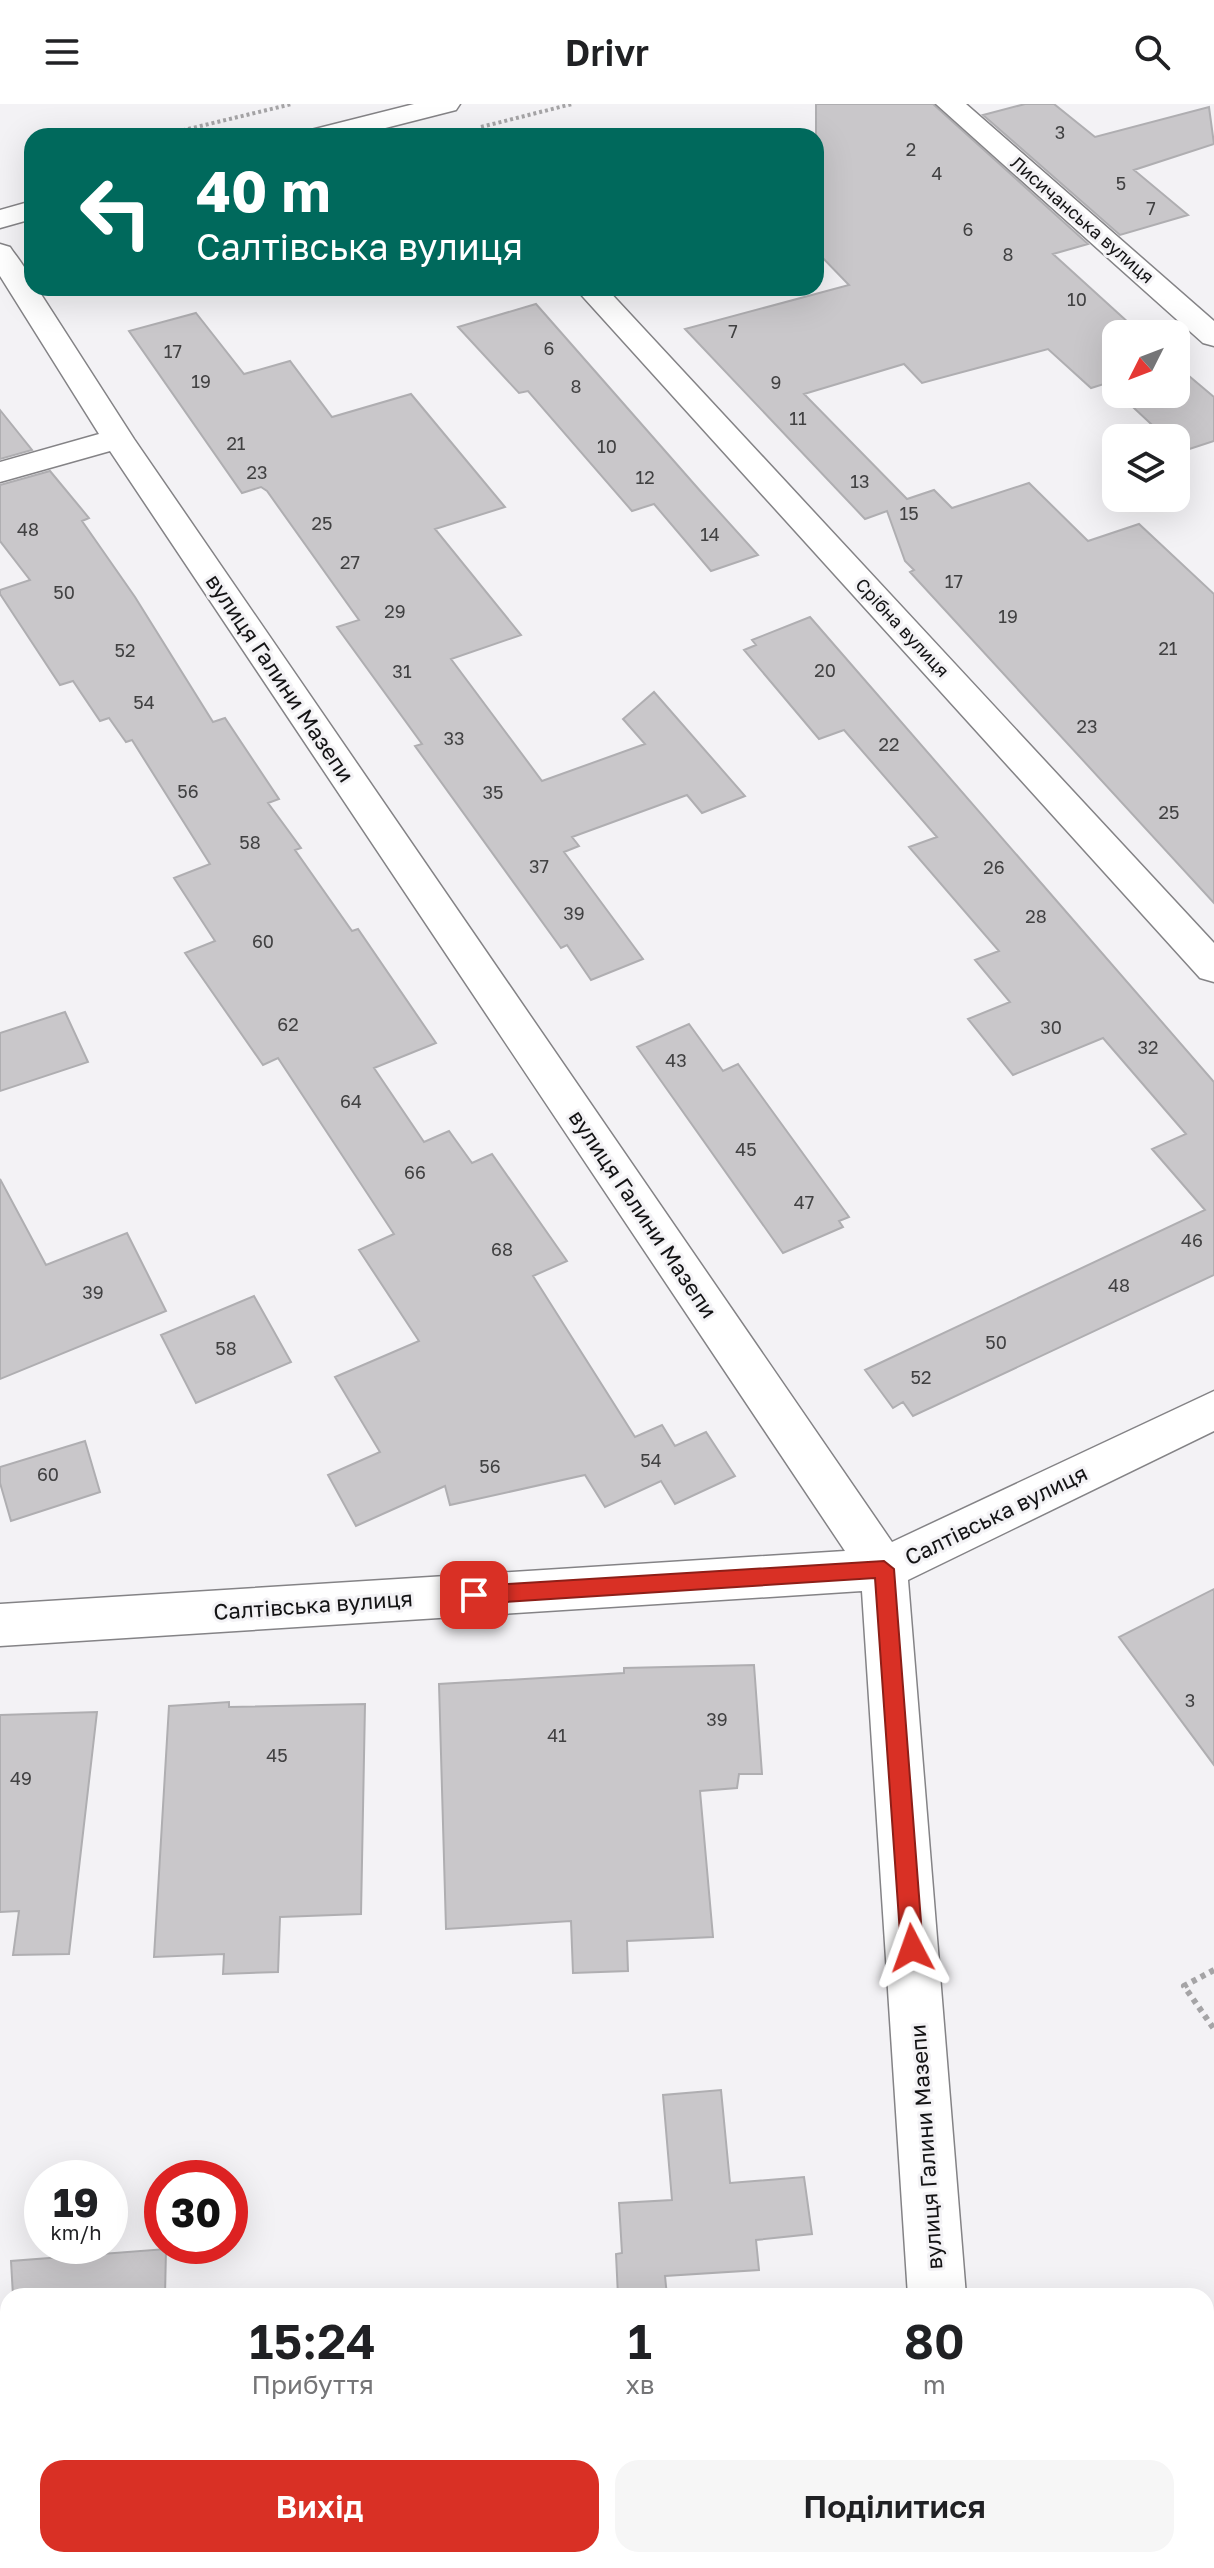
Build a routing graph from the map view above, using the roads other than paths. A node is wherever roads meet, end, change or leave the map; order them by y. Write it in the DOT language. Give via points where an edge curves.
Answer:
graph roads {
  1 [pos="950,104"];
  2 [pos="436,106"];
  3 [pos="352,128"];
  4 [pos="447,128"];
  5 [pos="24,212"];
  6 [pos="0,219"];
  7 [pos="0,253"];
  8 [pos="24,291"];
  9 [pos="27,296"];
  10 [pos="597,296"];
  11 [pos="1214,337"];
  12 [pos="118,439"];
  13 [pos="0,472"];
  14 [pos="1214,968"];
  15 [pos="1214,1410"];
  16 [pos="884,1569"];
  17 [pos="0,1625"];
  18 [pos="936,2288"];
  1 -- 11 [label="street, Лисичанська вулиця"];
  2 -- 3 [label="street"];
  2 -- 4 [label="street"];
  5 -- 6 [label="street"];
  7 -- 8 [label="street, вулиця Галини Мазепи"];
  9 -- 12 [label="street, вулиця Галини Мазепи"];
  10 -- 14 [label="street, Срібна вулиця"];
  12 -- 13 [label="street"];
  12 -- 16 [label="street, вулиця Галини Мазепи"];
  15 -- 16 [label="street, Салтівська вулиця"];
  16 -- 17 [label="street, Салтівська вулиця"];
  16 -- 18 [label="street, вулиця Галини Мазепи"];
}
